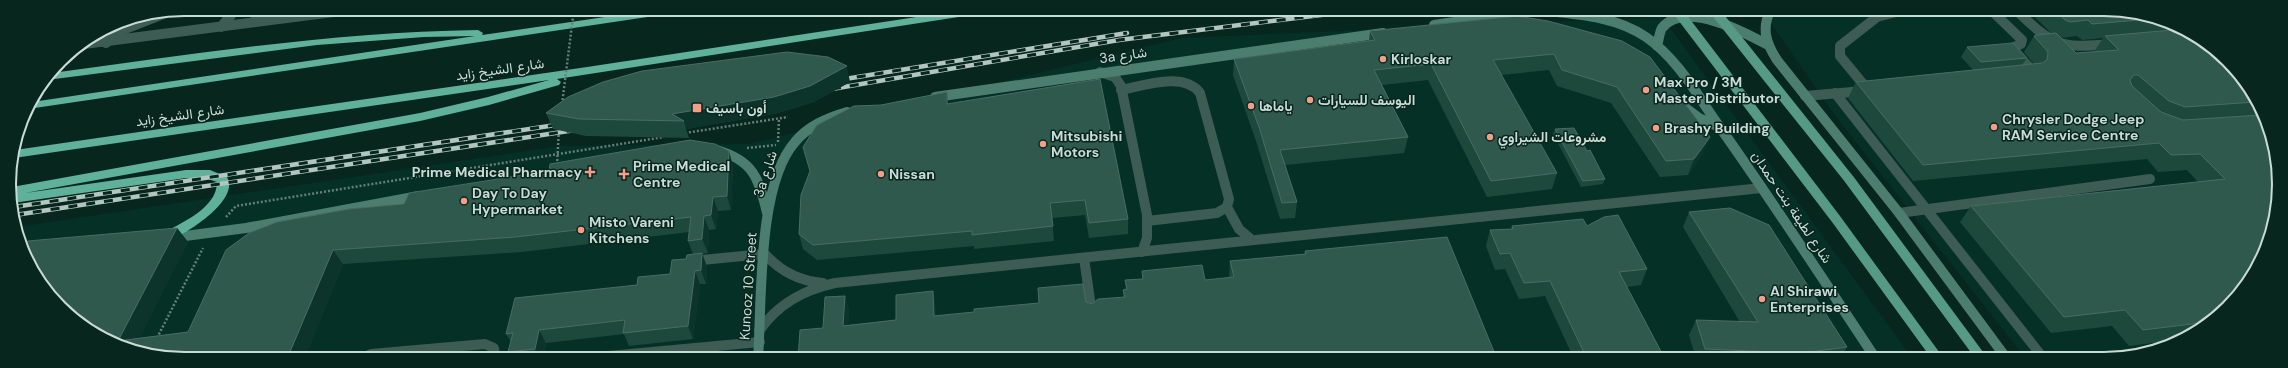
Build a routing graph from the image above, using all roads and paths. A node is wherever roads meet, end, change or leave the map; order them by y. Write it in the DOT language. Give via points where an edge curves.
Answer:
graph roads {
  1 [pos="230,16"];
  2 [pos="257,16"];
  3 [pos="302,16"];
  4 [pos="573,16"];
  5 [pos="635,16"];
  6 [pos="945,16"];
  7 [pos="1497,16"];
  8 [pos="1581,16"];
  9 [pos="1681,16"];
  10 [pos="1719,16"];
  11 [pos="1768,16"];
  12 [pos="1881,16"];
  13 [pos="1997,16"];
  14 [pos="2022,16"];
  15 [pos="146,20"];
  16 [pos="1469,20"];
  17 [pos="255,22"];
  18 [pos="1507,25"];
  19 [pos="221,26"];
  20 [pos="1422,27"];
  21 [pos="1390,32"];
  22 [pos="517,34"];
  23 [pos="106,43"];
  24 [pos="2124,43"];
  25 [pos="92,44"];
  26 [pos="1768,45"];
  27 [pos="1657,46"];
  28 [pos="587,72"];
  29 [pos="1100,72"];
  30 [pos="2022,74"];
  31 [pos="56,76"];
  32 [pos="1121,90"];
  33 [pos="1834,94"];
  34 [pos="1675,96"];
  35 [pos="1805,96"];
  36 [pos="925,99"];
  37 [pos="36,105"];
  38 [pos="561,111"];
  39 [pos="854,111"];
  40 [pos="788,117"];
  41 [pos="778,119"];
  42 [pos="559,126"];
  43 [pos="1720,128"];
  44 [pos="679,134"];
  45 [pos="671,136"];
  46 [pos="778,145"];
  47 [pos="789,148"];
  48 [pos="706,149"];
  49 [pos="19,153"];
  50 [pos="556,154"];
  51 [pos="730,154"];
  52 [pos="456,170"];
  53 [pos="557,172"];
  54 [pos="2150,179"];
  55 [pos="1762,188"];
  56 [pos="16,190"];
  57 [pos="431,194"];
  58 [pos="16,198"];
  59 [pos="1227,207"];
  60 [pos="1926,209"];
  61 [pos="1899,213"];
  62 [pos="767,215"];
  63 [pos="1147,221"];
  64 [pos="160,239"];
  65 [pos="1252,240"];
  66 [pos="1142,252"];
  67 [pos="765,254"];
  68 [pos="1084,258"];
  69 [pos="687,262"];
  70 [pos="835,283"];
  71 [pos="1092,314"];
  72 [pos="759,336"];
  73 [pos="394,352"];
  74 [pos="494,352"];
  75 [pos="632,352"];
  76 [pos="758,352"];
  77 [pos="1871,352"];
  78 [pos="1933,352"];
  79 [pos="1977,352"];
  80 [pos="2002,352"];
  81 [pos="2038,352"];
  1 -- 19 [label="street"];
  2 -- 17 [label="street"];
  3 -- 17 [label="street"];
  4 -- 38 [label="path, bridge"];
  5 -- 22 [label="highway"];
  6 -- 28 [label="highway, شارع الشيخ زايد"];
  7 -- 16 [label="street"];
  8 -- 27 [label="street, شارع لطيفة بنت حمدان" via="1603,19 1634,30"];
  9 -- 78 [label="main road, شارع لطيفة بنت حمدان, bridge" via="1828,208"];
  10 -- 79 [label="main road, bridge" via="1841,169"];
  11 -- 26 [label="street" via="1764,29"];
  12 -- 33 [label="street" via="1840,46 1840,56 1872,90"];
  13 -- 30 [label="street" via="2022,40 2013,50 2032,71"];
  14 -- 24 [label="street" via="2044,37 2060,46 2069,48"];
  15 -- 23 [label="street" via="124,29"];
  16 -- 18 [label="street"];
  16 -- 20 [label="street"];
  17 -- 19 [label="street"];
  19 -- 23 [label="street"];
  21 -- 29 [label="street, 3a شارع"];
  22 -- 31 [label="highway" via="460,33 358,39"];
  22 -- 37 [label="highway"];
  23 -- 25 [label="street"];
  26 -- 27 [label="street" via="1724,21 1692,16 1667,23 1660,33"];
  26 -- 35 [label="street"];
  27 -- 43 [label="street, شارع لطيفة بنت حمدان" via="1668,56"];
  28 -- 49 [label="highway, شارع الشيخ زايد"];
  28 -- 56 [label="highway" via="496,99 427,115"];
  29 -- 32 [label="street" via="1115,77"];
  29 -- 36 [label="street, 3a شارع"];
  32 -- 59 [label="street" via="1183,81 1193,84 1199,90 1229,199"];
  32 -- 63 [label="street"];
  33 -- 35 [label="street"];
  33 -- 60 [label="street"];
  34 -- 43 [label="street" via="1694,115"];
  35 -- 61 [label="street"];
  39 -- 47 [label="street, 3a شارع" via="836,115 814,125 798,137"];
  40 -- 41 [label="path"];
  41 -- 44 [label="path"];
  41 -- 46 [label="path"];
  42 -- 50 [label="path"];
  43 -- 55 [label="street, شارع لطيفة بنت حمدان"];
  45 -- 50 [label="path"];
  46 -- 47 [label="path"];
  46 -- 51 [label="path" via="739,149"];
  47 -- 62 [label="street, 3a شارع" via="776,180"];
  48 -- 51 [label="street"];
  50 -- 52 [label="path"];
  50 -- 53 [label="path"];
  51 -- 62 [label="street" via="755,172"];
  54 -- 60 [label="street"];
  55 -- 65 [label="street"];
  55 -- 77 [label="street, شارع لطيفة بنت حمدان"];
  57 -- 64 [label="street" via="246,228"];
  58 -- 64 [label="highway" via="202,172 215,174 223,180 223,193 210,209"];
  59 -- 63 [label="street" via="1217,213"];
  59 -- 65 [label="street" via="1239,229"];
  60 -- 61 [label="street"];
  60 -- 81 [label="street"];
  61 -- 80 [label="street"];
  62 -- 67 [label="street, Kunooz 10 Street"];
  63 -- 66 [label="street"];
  65 -- 66 [label="street"];
  66 -- 68 [label="street"];
  67 -- 69 [label="street"];
  67 -- 70 [label="street" via="777,267 795,276 821,283"];
  67 -- 72 [label="street, Kunooz 10 Street"];
  68 -- 70 [label="street"];
  68 -- 71 [label="street"];
  70 -- 72 [label="street" via="793,296 771,314"];
  72 -- 75 [label="street"];
  72 -- 76 [label="street, Kunooz 10 Street"];
  73 -- 74 [label="street" via="485,344 494,348"];
}
